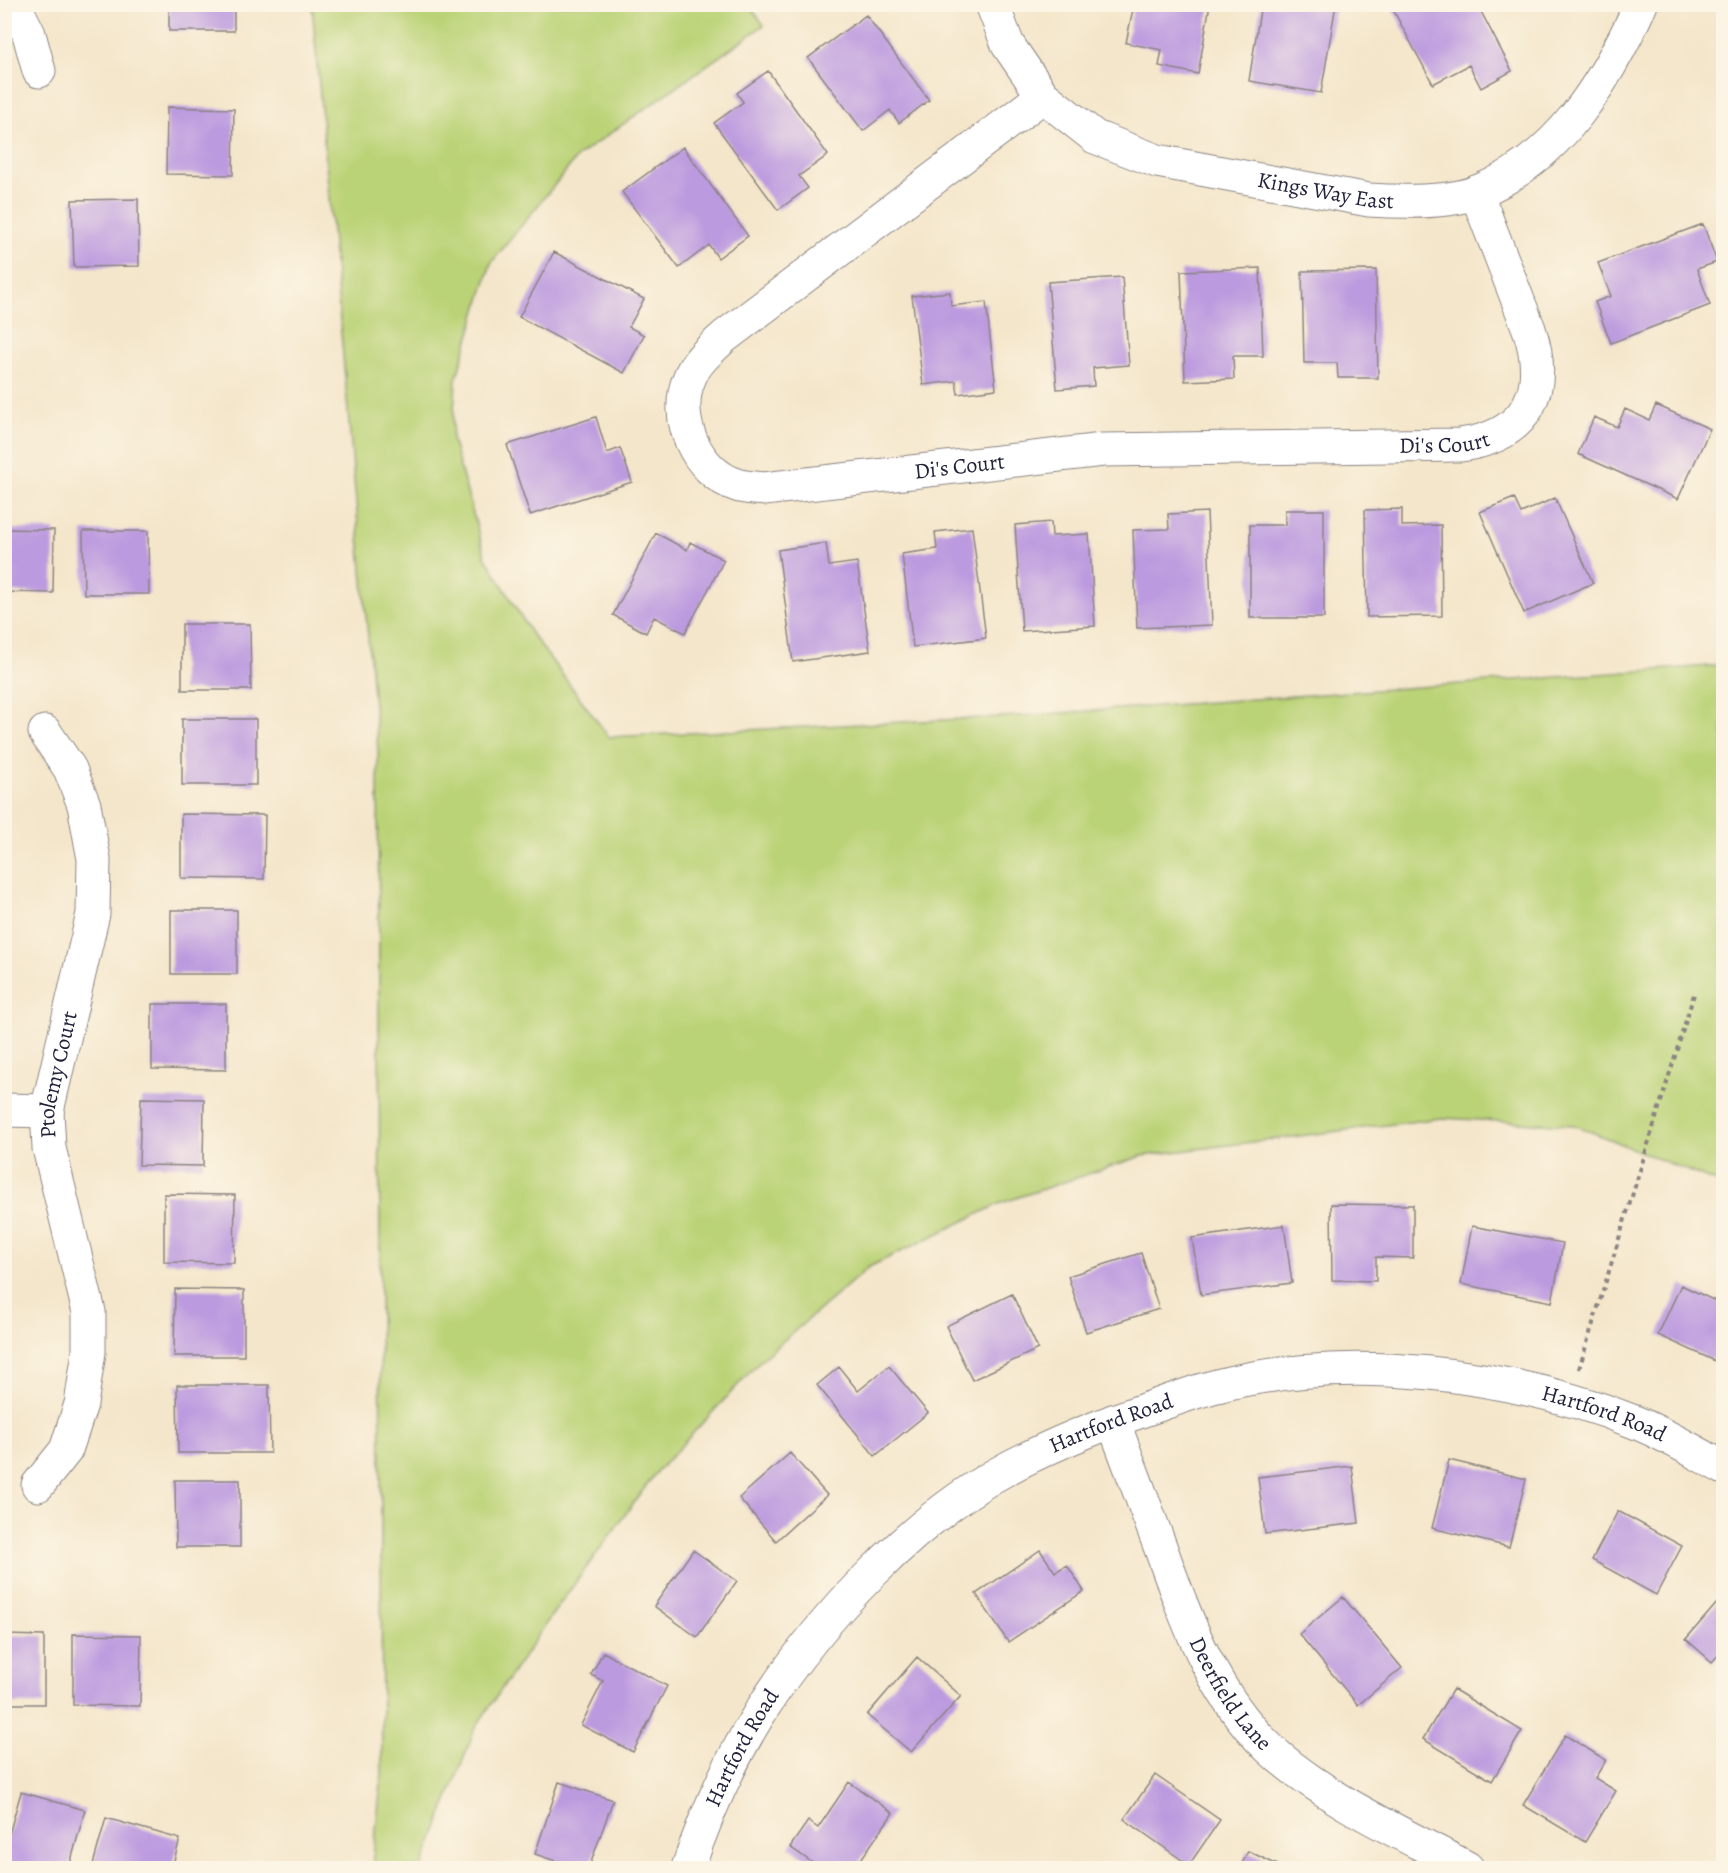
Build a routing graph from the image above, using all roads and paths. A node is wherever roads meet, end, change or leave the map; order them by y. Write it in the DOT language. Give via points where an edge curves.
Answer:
graph roads {
  1 [pos="14,4"];
  2 [pos="992,4"];
  3 [pos="1641,4"];
  4 [pos="39,70"];
  5 [pos="1043,96"];
  6 [pos="1476,192"];
  7 [pos="45,732"];
  8 [pos="1695,991"];
  9 [pos="4,1110"];
  10 [pos="47,1111"];
  11 [pos="1569,1401"];
  12 [pos="1113,1421"];
  13 [pos="1724,1468"];
  14 [pos="38,1485"];
  15 [pos="688,1869"];
  16 [pos="1467,1869"];
  1 -- 4 [label="street" via="29,34"];
  2 -- 5 [label="street, Kings Way East" via="1008,45"];
  3 -- 6 [label="street, Kings Way East" via="1619,52 1575,120 1523,166"];
  5 -- 6 [label="street, Kings Way East" via="1095,137 1157,161 1369,200 1404,202"];
  5 -- 6 [label="street, Di's Court" via="701,358 689,379 682,405 696,452 714,472 737,485 764,489 1103,450 1484,442 1517,422 1535,390 1538,372 1536,350"];
  7 -- 10 [label="street, Ptolemy Court" via="70,769 84,805 94,859 93,914"];
  8 -- 11 [label="path"];
  9 -- 10 [label="street"];
  10 -- 14 [label="street, Ptolemy Court" via="49,1148 88,1312 89,1352 81,1404 66,1450"];
  11 -- 12 [label="street, Hartford Road" via="1450,1376 1386,1370 1323,1372 1218,1386"];
  11 -- 13 [label="street, Hartford Road" via="1633,1421"];
  12 -- 15 [label="street, Hartford Road" via="989,1479 922,1527 858,1588 803,1647 755,1718 718,1792"];
  12 -- 16 [label="street, Deerfield Lane" via="1202,1655 1236,1709 1278,1756 1305,1777"];
}
